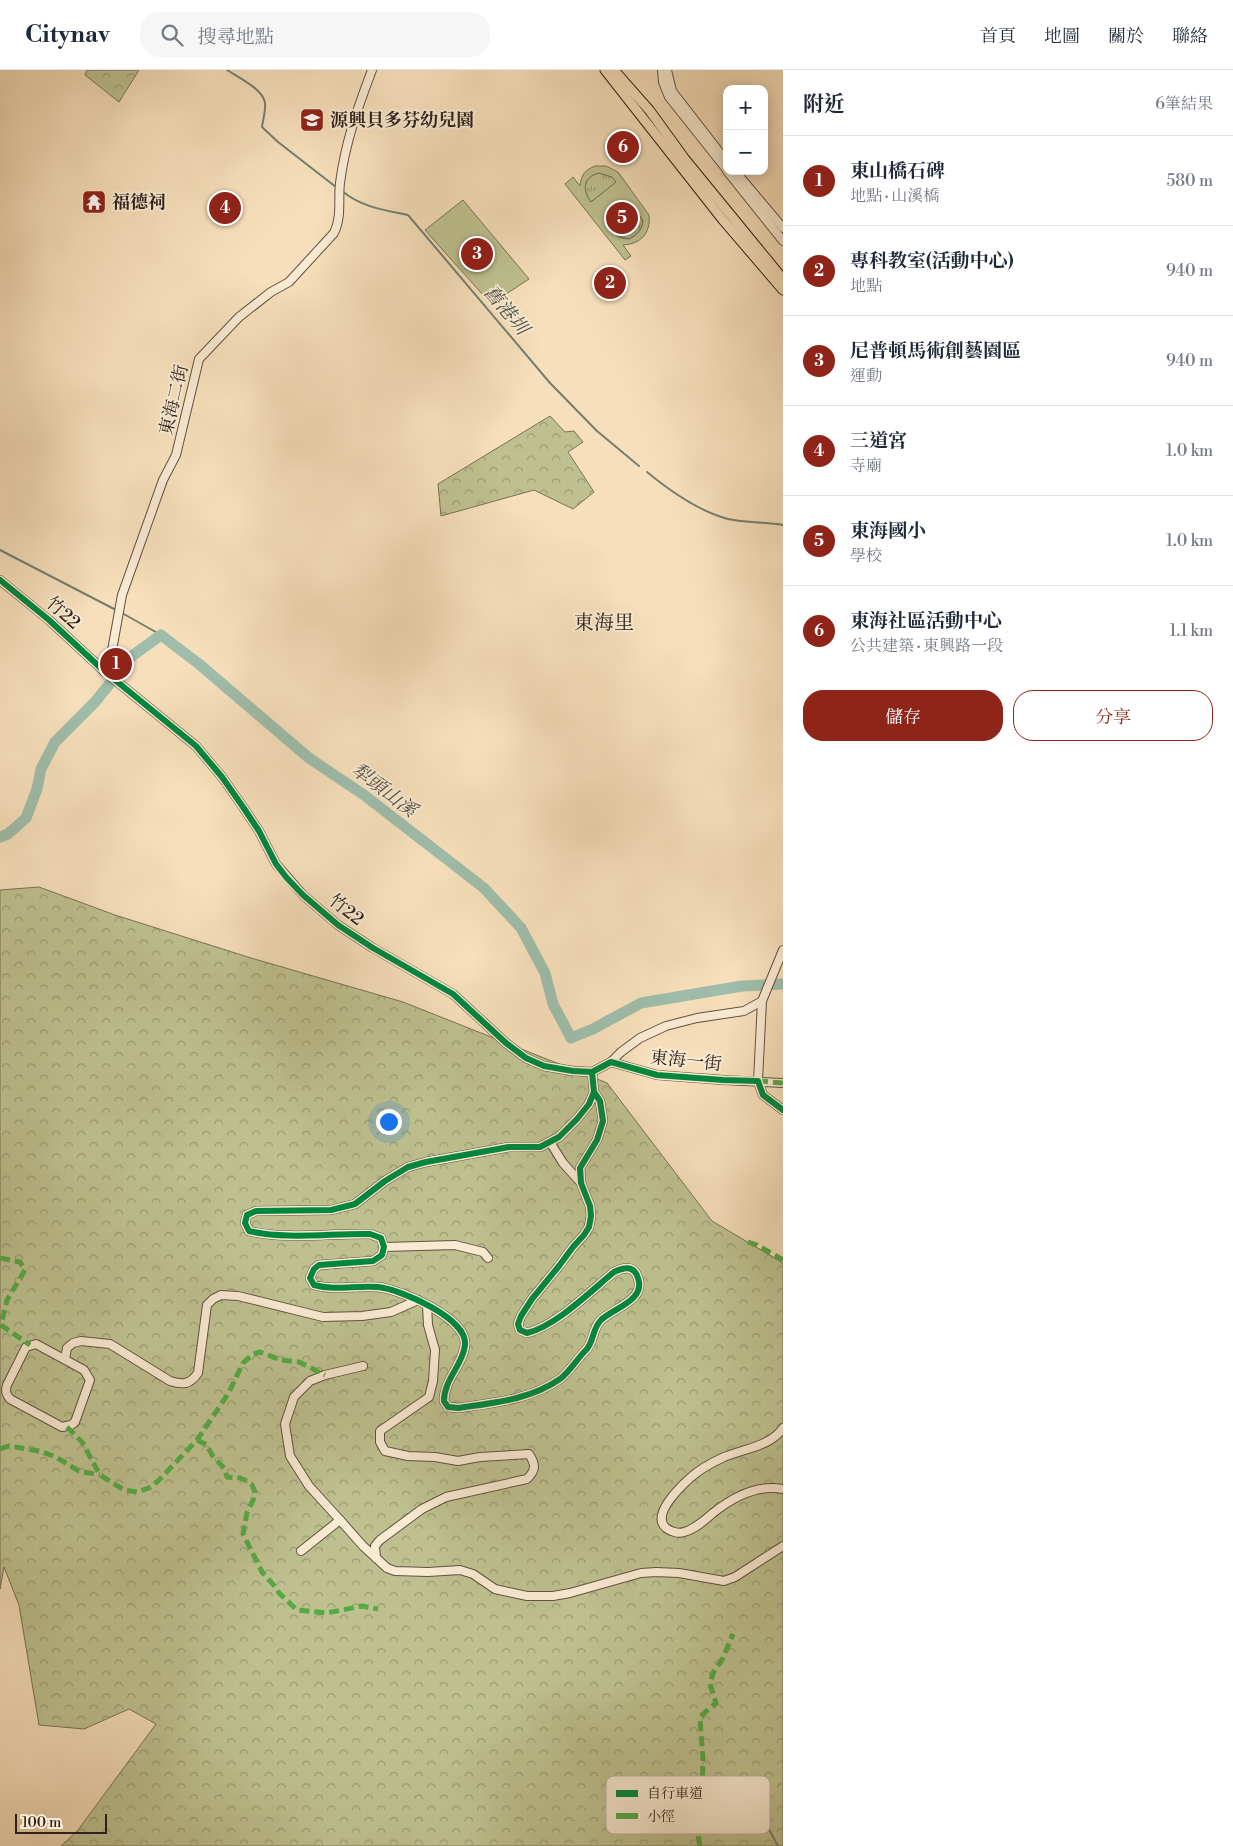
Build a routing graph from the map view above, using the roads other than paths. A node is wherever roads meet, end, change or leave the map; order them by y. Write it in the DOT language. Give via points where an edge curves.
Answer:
graph roads {
  1 [pos="372,70"];
  2 [pos="605,70"];
  3 [pos="614,70"];
  4 [pos="662,70"];
  5 [pos="667,70"];
  6 [pos="723,157"];
  7 [pos="723,166"];
  8 [pos="731,175"];
  9 [pos="738,175"];
  10 [pos="781,228"];
  11 [pos="783,241"];
  12 [pos="783,279"];
  13 [pos="783,290"];
  14 [pos="0,580"];
  15 [pos="104,671"];
  16 [pos="783,950"];
  17 [pos="762,1001"];
  18 [pos="612,1062"];
  19 [pos="592,1072"];
  20 [pos="758,1081"];
  21 [pos="783,1083"];
  22 [pos="594,1092"];
  23 [pos="783,1110"];
  24 [pos="550,1142"];
  25 [pos="581,1183"];
  26 [pos="384,1247"];
  27 [pos="488,1258"];
  28 [pos="418,1300"];
  29 [pos="427,1306"];
  30 [pos="65,1359"];
  31 [pos="363,1366"];
  32 [pos="783,1428"];
  33 [pos="783,1490"];
  34 [pos="340,1520"];
  35 [pos="783,1546"];
  36 [pos="301,1551"];
  37 [pos="376,1558"];
  1 -- 15 [label="street, 東海二街" via="352,124 340,183 338,224 334,232 289,282 270,292 240,317 199,359 176,455 150,515 121,602 111,656"];
  2 -- 13 [label="main road" via="723,220"];
  3 -- 12 [label="main road"];
  4 -- 7 [label="street" via="669,97"];
  5 -- 6 [label="street" via="672,91"];
  8 -- 10 [label="street"];
  9 -- 10 [label="street"];
  10 -- 11 [label="street"];
  14 -- 15 [label="street, 竹22 / 竹22"];
  15 -- 19 [label="street, 竹22 / 竹22" via="196,746 243,807 286,877 338,925 452,994 526,1058 544,1066"];
  16 -- 17 [label="street"];
  17 -- 18 [label="street, 竹22" via="744,1012 666,1026 640,1038"];
  17 -- 20 [label="street"];
  18 -- 19 [label="street, 竹22 / 竹22"];
  18 -- 20 [label="street, 東海一街" via="657,1075"];
  19 -- 22 [label="street"];
  20 -- 21 [label="street, 東海一街"];
  20 -- 23 [label="street" via="763,1095"];
  22 -- 24 [label="street" via="577,1119"];
  22 -- 25 [label="street" via="600,1101 603,1122 597,1140 580,1168"];
  24 -- 25 [label="street"];
  24 -- 26 [label="street" via="540,1147 509,1147 426,1162 408,1167 355,1204 331,1210 256,1211 247,1215 245,1223 250,1231 257,1233 370,1234 381,1238"];
  25 -- 29 [label="street" via="590,1206 589,1227 521,1316 520,1330 527,1333 541,1327 622,1268 634,1270 640,1283 636,1296 597,1325 588,1348 560,1378 522,1398 448,1407 444,1400 446,1384 462,1357 465,1337 450,1319"];
  26 -- 27 [label="street" via="455,1245 483,1252"];
  26 -- 28 [label="street" via="382,1255 373,1260 319,1265 310,1278 314,1285 324,1288 379,1287 396,1290"];
  28 -- 29 [label="street"];
  28 -- 30 [label="street" via="391,1312 323,1317 254,1299 221,1295 213,1298 207,1306 198,1374 186,1384 170,1382 110,1344 73,1342 67,1348"];
  29 -- 37 [label="street" via="435,1350 429,1397 380,1431 380,1442 385,1451 458,1461 529,1454 535,1463 534,1472 527,1479 446,1497 422,1510 380,1540 375,1546"];
  30 -- 30 [label="street" via="84,1370 90,1380 71,1426 62,1427 7,1395 5,1390 26,1347 36,1344"];
  31 -- 34 [label="street" via="310,1381 294,1397 285,1424 290,1456 310,1486"];
  32 -- 33 [label="street" via="772,1439 723,1458 690,1478 664,1508 661,1521 672,1531 683,1533 724,1504 755,1489"];
  34 -- 36 [label="street"];
  34 -- 37 [label="street"];
  35 -- 37 [label="street" via="724,1581 679,1573 648,1572 553,1596 527,1596 496,1589 473,1574 460,1570 395,1571 386,1568"];
}
